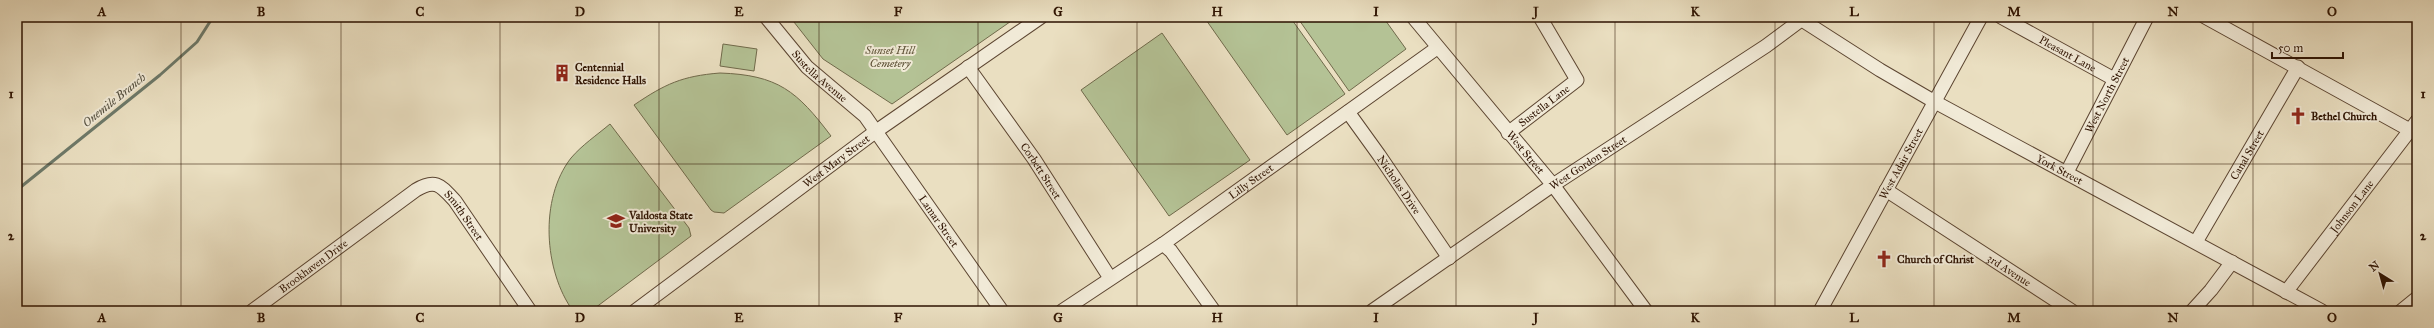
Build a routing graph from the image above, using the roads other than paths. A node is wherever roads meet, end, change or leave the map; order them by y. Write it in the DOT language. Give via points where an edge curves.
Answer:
graph roads {
  1 [pos="766,17"];
  2 [pos="1041,17"];
  3 [pos="1413,17"];
  4 [pos="1981,17"];
  5 [pos="2001,17"];
  6 [pos="2147,17"];
  7 [pos="2204,17"];
  8 [pos="1803,19"];
  9 [pos="1547,20"];
  10 [pos="1437,48"];
  11 [pos="968,67"];
  12 [pos="2298,67"];
  13 [pos="2114,79"];
  14 [pos="1935,102"];
  15 [pos="1348,112"];
  16 [pos="2414,128"];
  17 [pos="875,132"];
  18 [pos="1508,133"];
  19 [pos="2067,172"];
  20 [pos="1553,185"];
  21 [pos="1886,190"];
  22 [pos="374,221"];
  23 [pos="2196,242"];
  24 [pos="1163,244"];
  25 [pos="1449,258"];
  26 [pos="2232,262"];
  27 [pos="1110,278"];
  28 [pos="2286,292"];
  29 [pos="2417,298"];
  30 [pos="252,311"];
  31 [pos="530,311"];
  32 [pos="635,311"];
  33 [pos="1002,311"];
  34 [pos="1062,311"];
  35 [pos="1214,311"];
  36 [pos="1372,311"];
  37 [pos="1646,311"];
  38 [pos="1820,311"];
  39 [pos="2072,311"];
  40 [pos="2192,311"];
  41 [pos="2322,311"];
  42 [pos="2401,311"];
  1 -- 17 [label="street, Sustella Avenue" via="807,67 865,116"];
  2 -- 11 [label="street, West Mary Street"];
  3 -- 10 [label="street, West Street"];
  4 -- 14 [label="street, West Adair Street"];
  5 -- 13 [label="street, Pleasant Lane"];
  6 -- 13 [label="street, West North Street"];
  7 -- 12 [label="street"];
  8 -- 14 [label="street, York Street" via="1880,70"];
  8 -- 20 [label="street, West Gordon Street" via="1766,46"];
  9 -- 18 [label="street, Sustella Lane" via="1577,80"];
  10 -- 15 [label="street, Lilly Street"];
  10 -- 18 [label="street, West Street"];
  11 -- 17 [label="street, West Mary Street"];
  11 -- 27 [label="street, Corbett Street" via="1034,159"];
  12 -- 16 [label="street"];
  12 -- 23 [label="street, Canal Street"];
  13 -- 19 [label="street, West North Street"];
  14 -- 19 [label="street, York Street"];
  14 -- 21 [label="street, West Adair Street"];
  15 -- 24 [label="street, Lilly Street"];
  15 -- 25 [label="street, Nicholas Drive"];
  16 -- 28 [label="street, Johnson Lane"];
  17 -- 32 [label="street, West Mary Street"];
  17 -- 33 [label="street, Lamar Street"];
  18 -- 20 [label="street, West Street"];
  19 -- 23 [label="street, York Street"];
  20 -- 25 [label="street, West Gordon Street"];
  20 -- 37 [label="street, West Street"];
  21 -- 38 [label="street, West Adair Street"];
  21 -- 39 [label="street, 3rd Avenue"];
  22 -- 30 [label="street, Brookhaven Drive"];
  22 -- 31 [label="street, Smith Street" via="422,187 430,183 441,186 455,201"];
  23 -- 26 [label="street, York Street"];
  24 -- 27 [label="street, Lilly Street"];
  24 -- 35 [label="street" via="1171,251"];
  25 -- 36 [label="street, West Gordon Street"];
  26 -- 28 [label="street, York Street"];
  26 -- 40 [label="street"];
  27 -- 34 [label="street, Lilly Street"];
  28 -- 41 [label="street, York Street"];
  29 -- 42 [label="street"];
}
